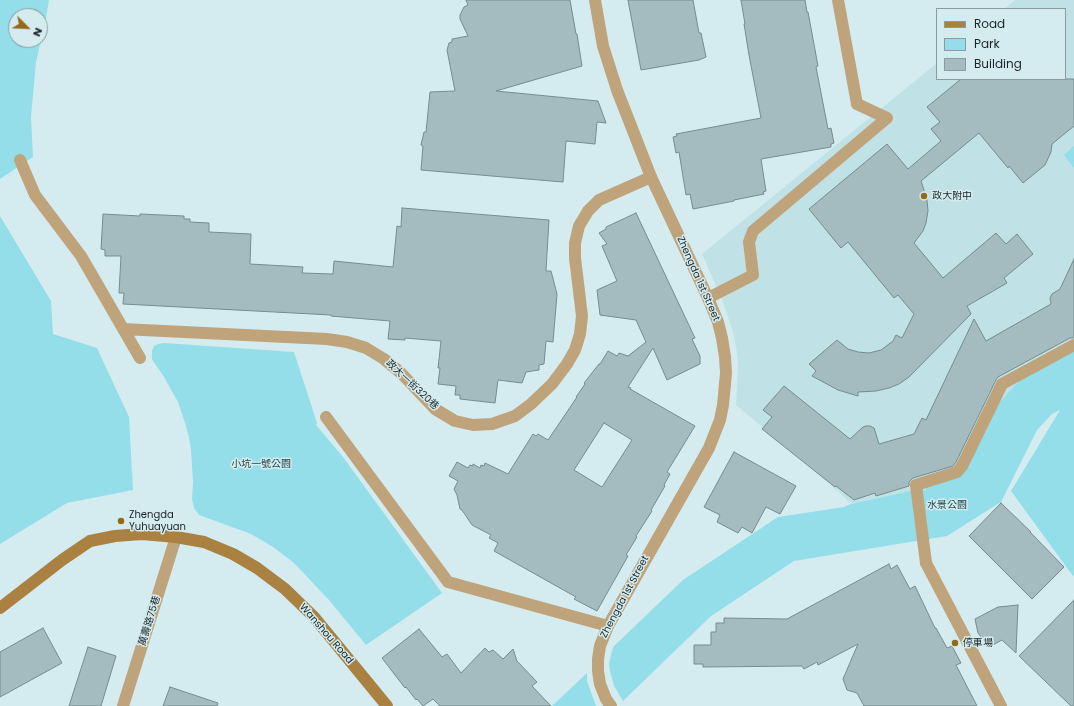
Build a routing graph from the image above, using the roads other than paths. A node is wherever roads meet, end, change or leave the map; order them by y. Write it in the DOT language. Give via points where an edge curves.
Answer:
graph roads {
  1 [pos="594,0"];
  2 [pos="838,0"];
  3 [pos="20,160"];
  4 [pos="651,177"];
  5 [pos="708,298"];
  6 [pos="123,329"];
  7 [pos="1074,346"];
  8 [pos="140,358"];
  9 [pos="326,417"];
  10 [pos="176,537"];
  11 [pos="0,608"];
  12 [pos="608,626"];
  13 [pos="123,706"];
  14 [pos="387,706"];
  15 [pos="611,706"];
  16 [pos="1001,706"];
  1 -- 4 [label="street, Zhengda 1st Street" via="603,46 617,90"];
  2 -- 5 [label="street" via="857,104 887,118 753,231 749,242 753,275"];
  3 -- 6 [label="street" via="35,195 80,256"];
  4 -- 5 [label="street, Zhengda 1st Street"];
  4 -- 6 [label="street, 政大一街320巷" via="599,200 588,211 575,243 582,316 575,350 568,364 552,384 531,404 515,416 492,424 473,425 455,421 435,409 384,359 366,348 347,342"];
  5 -- 12 [label="street, Zhengda 1st Street" via="718,322 725,357 725,388 720,420 709,448"];
  6 -- 8 [label="street"];
  7 -- 16 [label="street" via="1002,384 957,472 916,486 926,563"];
  9 -- 12 [label="street" via="448,582"];
  10 -- 11 [label="street, Wanshou Road" via="142,534 90,541"];
  10 -- 13 [label="street, 萬壽路75巷"];
  10 -- 14 [label="street, Wanshou Road" via="204,542 233,554 285,589 314,617"];
  12 -- 15 [label="street, Zhengda 1st Street" via="600,646 598,671 600,684"];
}
